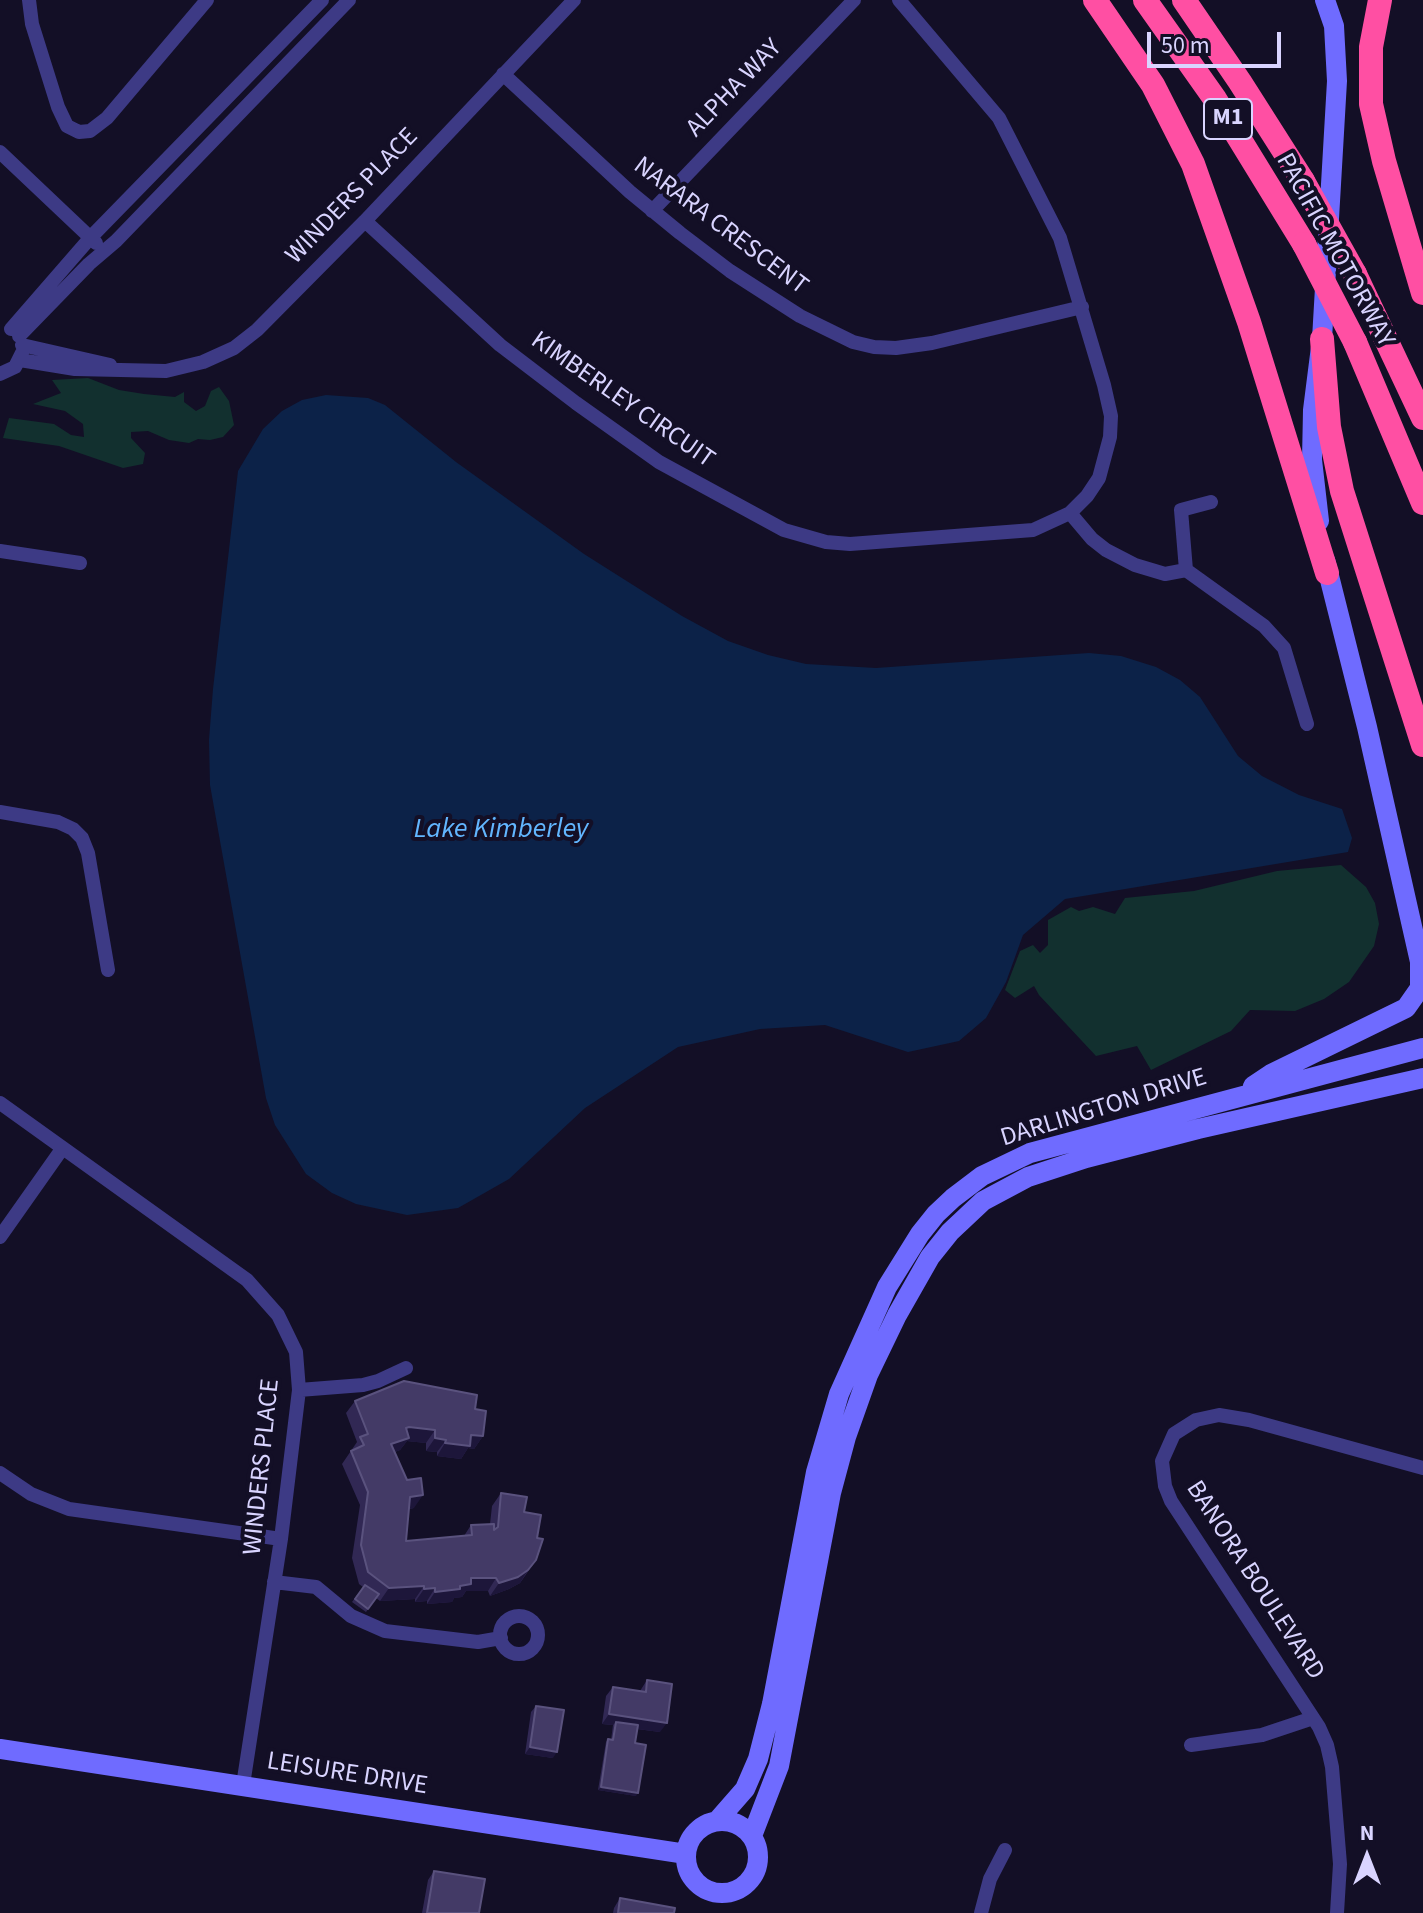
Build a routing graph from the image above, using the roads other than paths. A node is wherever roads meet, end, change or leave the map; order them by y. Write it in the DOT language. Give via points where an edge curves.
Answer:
graph roads {
  1 [pos="29,0"];
  2 [pos="207,0"];
  3 [pos="322,0"];
  4 [pos="349,0"];
  5 [pos="574,0"];
  6 [pos="854,0"];
  7 [pos="899,0"];
  8 [pos="1095,0"];
  9 [pos="1145,0"];
  10 [pos="1184,0"];
  11 [pos="1325,0"];
  12 [pos="1380,0"];
  13 [pos="503,74"];
  14 [pos="0,152"];
  15 [pos="652,211"];
  16 [pos="365,221"];
  17 [pos="91,237"];
  18 [pos="105,252"];
  19 [pos="1423,293"];
  20 [pos="1082,307"];
  21 [pos="1322,339"];
  22 [pos="12,348"];
  23 [pos="0,386"];
  24 [pos="1423,418"];
  25 [pos="1211,502"];
  26 [pos="1423,503"];
  27 [pos="1070,513"];
  28 [pos="0,551"];
  29 [pos="80,563"];
  30 [pos="1186,570"];
  31 [pos="1327,573"];
  32 [pos="1307,724"];
  33 [pos="1423,745"];
  34 [pos="0,812"];
  35 [pos="1421,968"];
  36 [pos="108,970"];
  37 [pos="1423,1048"];
  38 [pos="1423,1078"];
  39 [pos="1239,1095"];
  40 [pos="0,1103"];
  41 [pos="62,1149"];
  42 [pos="0,1237"];
  43 [pos="406,1368"];
  44 [pos="299,1390"];
  45 [pos="1423,1468"];
  46 [pos="0,1473"];
  47 [pos="281,1539"];
  48 [pos="274,1582"];
  49 [pos="501,1638"];
  50 [pos="1313,1718"];
  51 [pos="1191,1745"];
  52 [pos="0,1749"];
  53 [pos="243,1785"];
  54 [pos="717,1821"];
  55 [pos="752,1836"];
  56 [pos="1005,1850"];
  57 [pos="686,1854"];
  58 [pos="734,1903"];
  59 [pos="981,1913"];
  60 [pos="1337,1913"];
  1 -- 2 [label="street" via="58,107 67,126 79,132 90,131 107,118"];
  3 -- 17 [label="street"];
  4 -- 18 [label="street"];
  5 -- 13 [label="street, WINDERS PLACE"];
  6 -- 15 [label="street, ALPHA WAY"];
  7 -- 20 [label="street, KIMBERLEY CIRCUIT" via="999,118 1060,238"];
  8 -- 31 [label="highway" via="1153,85 1193,164 1249,322"];
  9 -- 26 [label="highway, PACIFIC MOTORWAY / M1, bridge" via="1215,99 1304,244 1355,342"];
  10 -- 24 [label="highway, PACIFIC MOTORWAY / M1, bridge" via="1303,181 1355,274"];
  11 -- 21 [label="street" via="1334,26 1337,81"];
  12 -- 19 [label="highway" via="1371,47 1371,104"];
  13 -- 15 [label="street, NARARA CRESCENT"];
  13 -- 16 [label="street, WINDERS PLACE"];
  14 -- 17 [label="street"];
  15 -- 20 [label="street, NARARA CRESCENT" via="800,316 874,347 932,343"];
  16 -- 22 [label="street, WINDERS PLACE" via="257,330 234,348 187,367 134,370"];
  16 -- 27 [label="street, KIMBERLEY CIRCUIT" via="500,345 576,403 659,462 784,530 850,544 1033,530"];
  17 -- 18 [label="street"];
  17 -- 22 [label="street"];
  18 -- 22 [label="street"];
  20 -- 27 [label="street, KIMBERLEY CIRCUIT" via="1111,416 1110,437 1099,478"];
  21 -- 31 [label="street" via="1314,383 1312,460"];
  21 -- 33 [label="highway" via="1339,479"];
  22 -- 23 [label="street"];
  25 -- 30 [label="street" via="1181,510"];
  27 -- 30 [label="street" via="1092,539 1135,565 1165,574"];
  28 -- 29 [label="street"];
  30 -- 32 [label="street" via="1264,626 1284,648"];
  31 -- 35 [label="street"];
  34 -- 36 [label="street" via="58,822 80,835 88,853"];
  35 -- 39 [label="street" via="1420,988 1406,1008"];
  37 -- 39 [label="street, DARLINGTON DRIVE"];
  38 -- 55 [label="street, DARLINGTON DRIVE" via="1086,1158 1028,1177 983,1201 950,1232 897,1315 846,1437 779,1766"];
  39 -- 54 [label="street, DARLINGTON DRIVE" via="1018,1158 965,1188 920,1234 887,1287 839,1394 816,1472 758,1759 745,1789"];
  40 -- 41 [label="street, WINDERS PLACE"];
  41 -- 42 [label="street"];
  41 -- 44 [label="street, WINDERS PLACE" via="247,1280 278,1315 292,1342"];
  43 -- 44 [label="street" via="363,1385"];
  44 -- 47 [label="street, WINDERS PLACE"];
  45 -- 50 [label="street, BANORA BOULEVARD" via="1219,1415 1196,1420 1174,1434 1162,1461 1171,1501"];
  46 -- 47 [label="street" via="31,1494 69,1509"];
  47 -- 48 [label="street, WINDERS PLACE"];
  48 -- 49 [label="street" via="316,1587 351,1616 385,1631 483,1643"];
  48 -- 53 [label="street, WINDERS PLACE"];
  50 -- 51 [label="street" via="1262,1735"];
  50 -- 60 [label="street, BANORA BOULEVARD" via="1332,1767 1340,1875"];
  52 -- 53 [label="street, LEISURE DRIVE"];
  53 -- 57 [label="street, LEISURE DRIVE"];
  54 -- 55 [label="street" via="736,1823"];
  54 -- 57 [label="street" via="699,1829"];
  55 -- 58 [label="street" via="759,1853 756,1873"];
  56 -- 59 [label="street"];
  57 -- 58 [label="street" via="691,1877 699,1886"];
}
